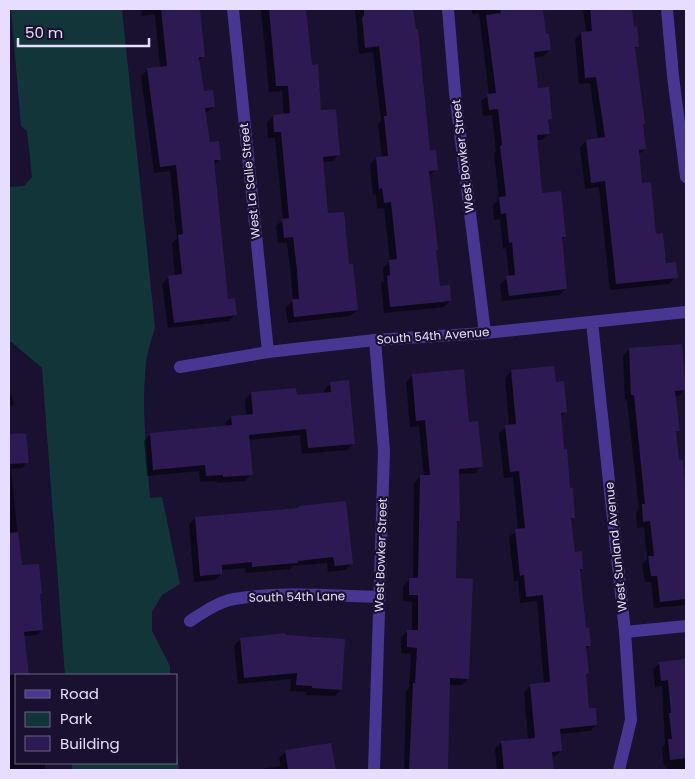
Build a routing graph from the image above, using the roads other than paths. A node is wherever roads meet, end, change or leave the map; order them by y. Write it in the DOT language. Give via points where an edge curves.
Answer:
graph roads {
  1 [pos="233,9"];
  2 [pos="448,9"];
  3 [pos="667,9"];
  4 [pos="686,177"];
  5 [pos="686,312"];
  6 [pos="592,322"];
  7 [pos="485,333"];
  8 [pos="375,340"];
  9 [pos="268,352"];
  10 [pos="180,367"];
  11 [pos="380,597"];
  12 [pos="190,621"];
  13 [pos="686,626"];
  14 [pos="625,632"];
  15 [pos="374,770"];
  16 [pos="619,770"];
  1 -- 9 [label="street, West La Salle Street"];
  2 -- 7 [label="street, West Bowker Street" via="455,93"];
  3 -- 4 [label="street"];
  5 -- 6 [label="street, South 54th Avenue"];
  6 -- 7 [label="street, South 54th Avenue"];
  6 -- 14 [label="street, West Sunland Avenue"];
  7 -- 8 [label="street, South 54th Avenue"];
  8 -- 9 [label="street, South 54th Avenue"];
  8 -- 11 [label="street, West Bowker Street" via="384,451"];
  9 -- 10 [label="street, South 54th Avenue"];
  11 -- 12 [label="street, South 54th Lane" via="279,595 233,599 210,607"];
  11 -- 15 [label="street, West Bowker Street"];
  13 -- 14 [label="street"];
  14 -- 16 [label="street, West Sunland Avenue" via="630,720"];
}
